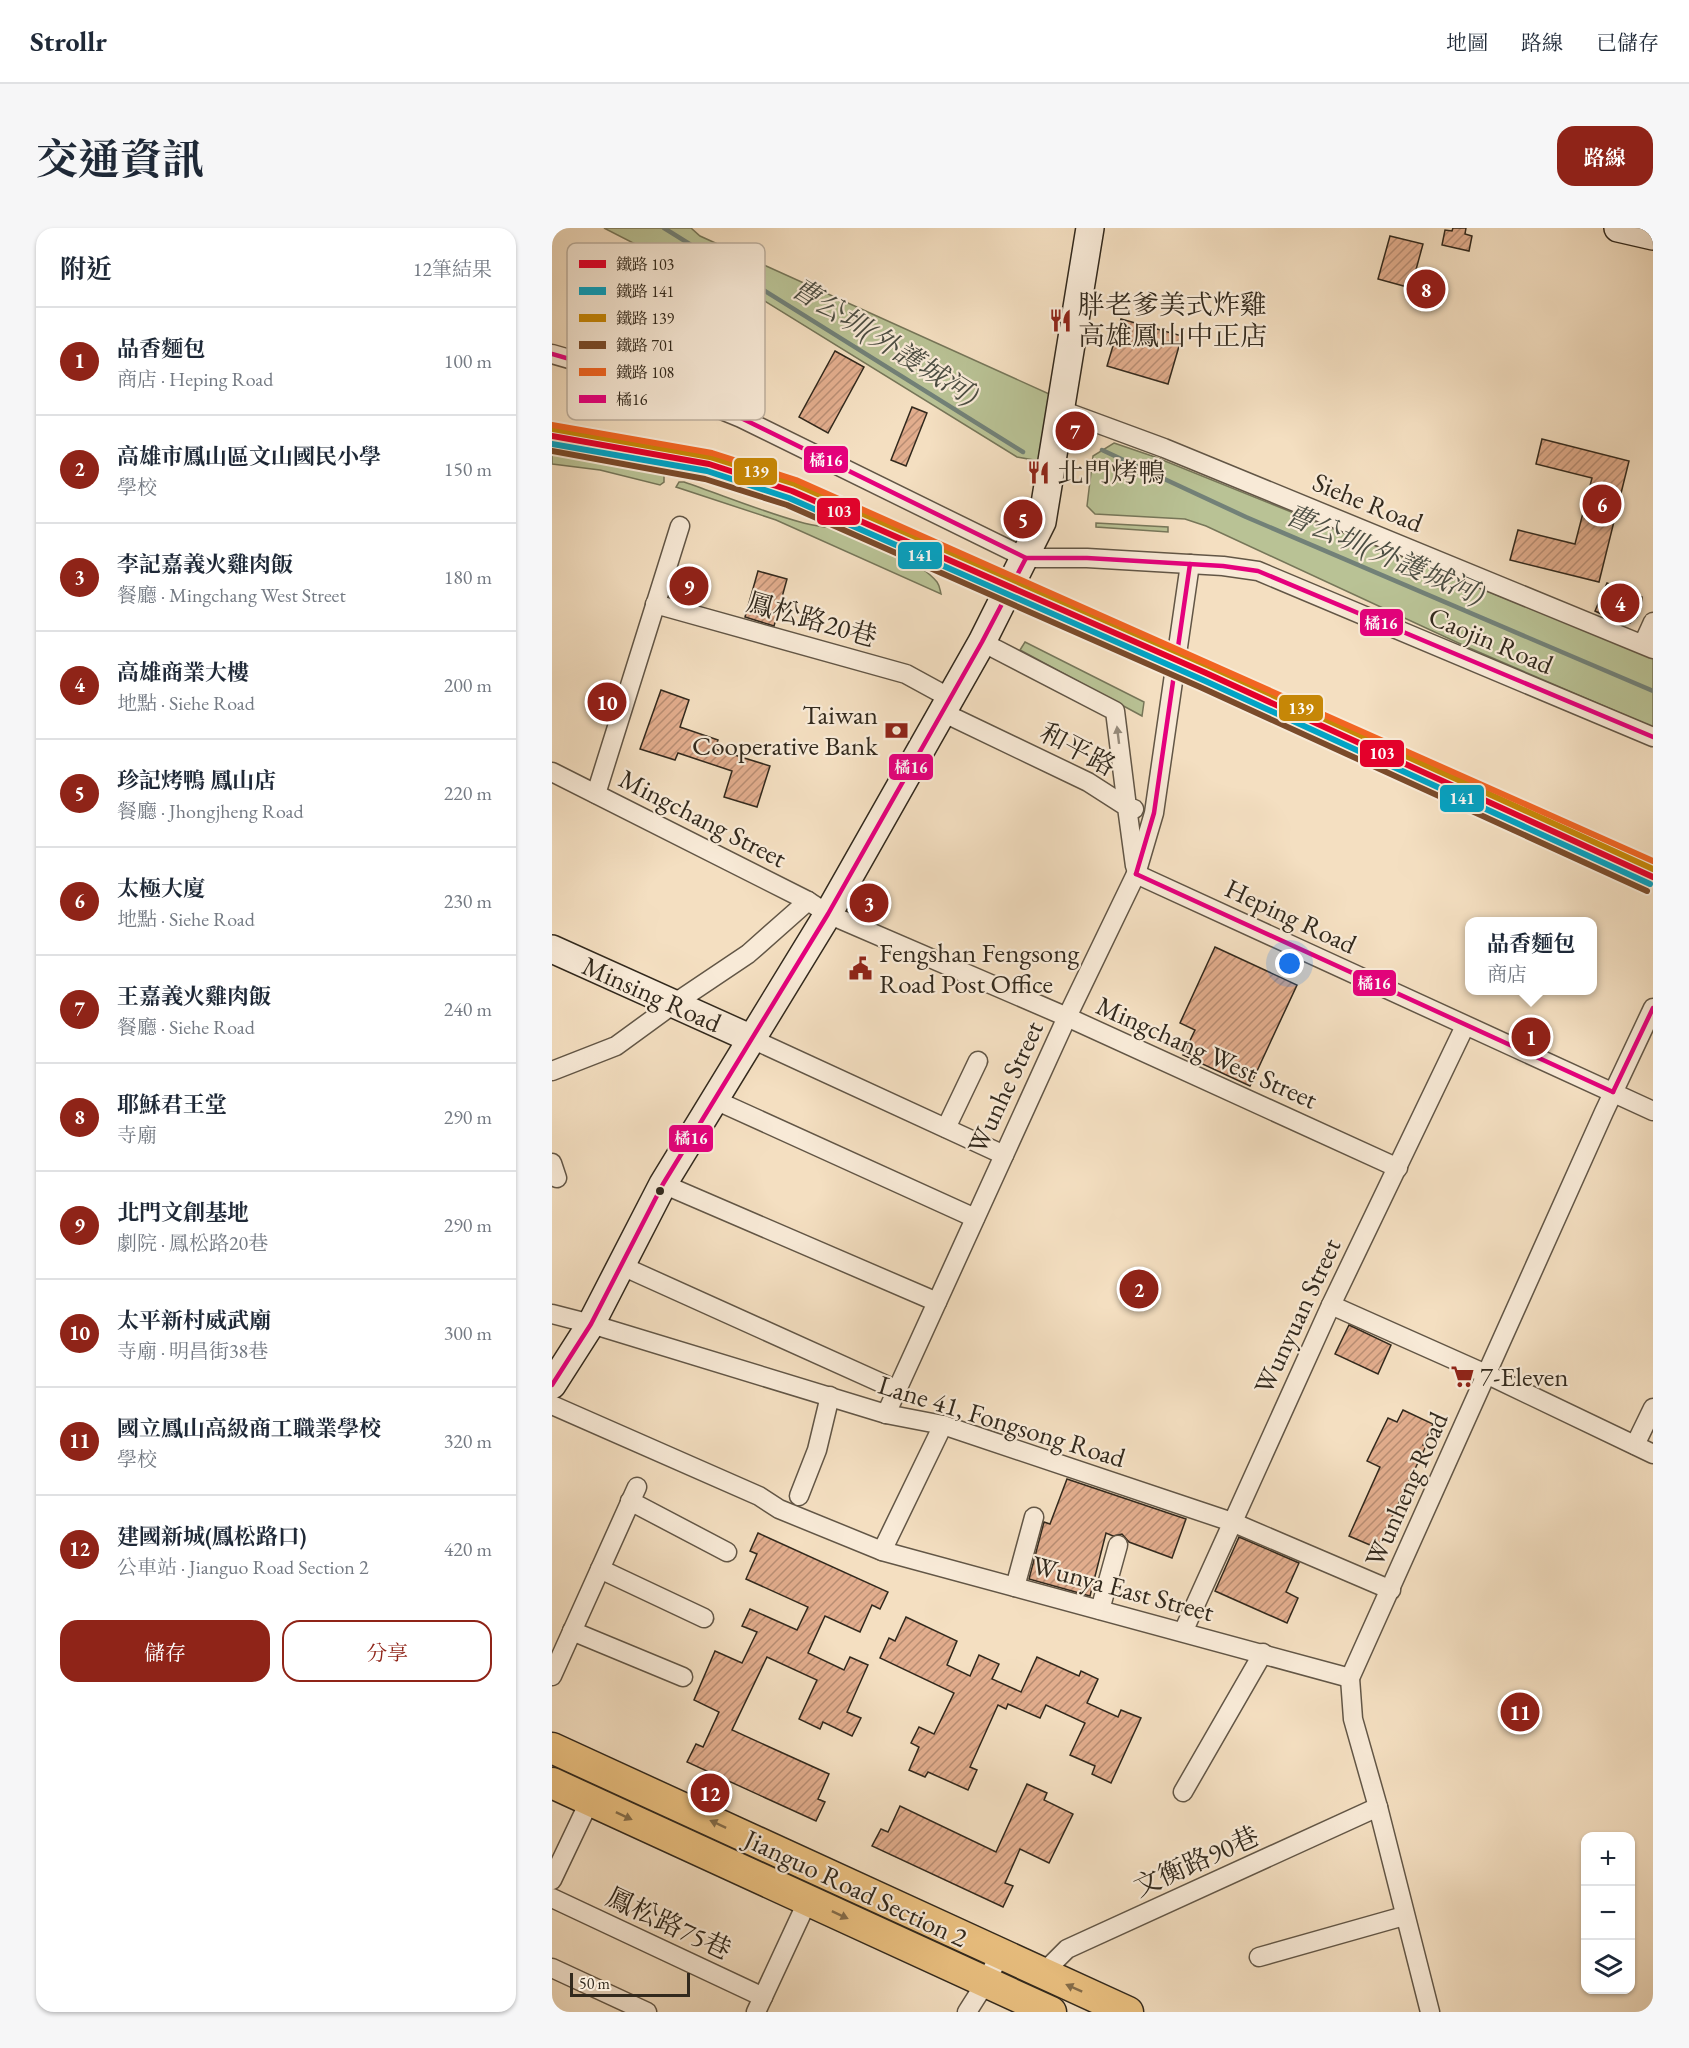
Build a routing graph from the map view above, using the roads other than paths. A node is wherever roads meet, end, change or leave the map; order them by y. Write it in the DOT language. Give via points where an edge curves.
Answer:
graph roads {
  1 [pos="1090,228"];
  2 [pos="1618,228"];
  3 [pos="1653,236"];
  4 [pos="552,354"];
  5 [pos="567,358"];
  6 [pos="1061,410"];
  7 [pos="745,420"];
  8 [pos="680,526"];
  9 [pos="1026,558"];
  10 [pos="1190,564"];
  11 [pos="655,604"];
  12 [pos="1653,622"];
  13 [pos="982,642"];
  14 [pos="1648,646"];
  15 [pos="946,705"];
  16 [pos="1653,737"];
  17 [pos="552,772"];
  18 [pos="596,794"];
  19 [pos="1127,807"];
  20 [pos="1154,813"];
  21 [pos="1136,874"];
  22 [pos="818,907"];
  23 [pos="552,949"];
  24 [pos="675,1004"];
  25 [pos="1653,1008"];
  26 [pos="1066,1017"];
  27 [pos="1465,1026"];
  28 [pos="752,1039"];
  29 [pos="978,1061"];
  30 [pos="552,1071"];
  31 [pos="1613,1092"];
  32 [pos="715,1100"];
  33 [pos="1653,1111"];
  34 [pos="946,1128"];
  35 [pos="1004,1155"];
  36 [pos="1398,1168"];
  37 [pos="663,1184"];
  38 [pos="975,1218"];
  39 [pos="622,1266"];
  40 [pos="937,1302"];
  41 [pos="1331,1305"];
  42 [pos="552,1314"];
  43 [pos="591,1324"];
  44 [pos="1486,1374"];
  45 [pos="552,1385"];
  46 [pos="897,1390"];
  47 [pos="830,1396"];
  48 [pos="552,1405"];
  49 [pos="1653,1408"];
  50 [pos="886,1414"];
  51 [pos="943,1425"];
  52 [pos="1635,1445"];
  53 [pos="1653,1454"];
  54 [pos="799,1496"];
  55 [pos="1034,1517"];
  56 [pos="1232,1522"];
  57 [pos="1118,1545"];
  58 [pos="882,1551"];
  59 [pos="727,1552"];
  60 [pos="600,1569"];
  61 [pos="1015,1587"];
  62 [pos="1391,1590"];
  63 [pos="1100,1610"];
  64 [pos="704,1618"];
  65 [pos="572,1631"];
  66 [pos="1183,1632"];
  67 [pos="1263,1653"];
  68 [pos="552,1676"];
  69 [pos="683,1677"];
  70 [pos="1350,1677"];
  71 [pos="552,1748"];
  72 [pos="552,1782"];
  73 [pos="1183,1792"];
  74 [pos="590,1800"];
  75 [pos="1378,1807"];
  76 [pos="552,1880"];
  77 [pos="552,1898"];
  78 [pos="808,1900"];
  79 [pos="1404,1916"];
  80 [pos="1000,1954"];
  81 [pos="1259,1958"];
  82 [pos="552,1968"];
  83 [pos="1043,1973"];
  84 [pos="986,1982"];
  85 [pos="759,2005"];
  86 [pos="647,2012"];
  87 [pos="967,2012"];
  88 [pos="1051,2012"];
  89 [pos="1128,2012"];
  90 [pos="1430,2012"];
  1 -- 6 [label="street"];
  2 -- 3 [label="street"];
  4 -- 5 [label="street"];
  6 -- 9 [label="street" via="1042,522"];
  6 -- 14 [label="street, Siehe Road" via="1164,448"];
  7 -- 9 [label="street"];
  8 -- 11 [label="street"];
  9 -- 10 [label="street, Caojin Road"];
  9 -- 13 [label="street"];
  10 -- 16 [label="street, Caojin Road" via="1267,575"];
  10 -- 20 [label="street, Wunhe Street"];
  11 -- 15 [label="street, 鳳松路20巷" via="906,674"];
  11 -- 18 [label="street"];
  12 -- 14 [label="street"];
  13 -- 15 [label="street"];
  19 -- 13 [label="street, one-way" via="1115,711"];
  15 -- 19 [label="street, 和平路"];
  15 -- 22 [label="street"];
  17 -- 18 [label="street, Mingchang Street"];
  18 -- 22 [label="street, Mingchang Street"];
  19 -- 20 [label="street"];
  19 -- 21 [label="street, 和平路"];
  20 -- 21 [label="street, Wunhe Street"];
  21 -- 26 [label="street, Wunhe Street"];
  21 -- 27 [label="street, Heping Road"];
  22 -- 24 [label="street"];
  22 -- 26 [label="street, Mingchang West Street"];
  22 -- 28 [label="street"];
  23 -- 24 [label="street, Minsing Road"];
  24 -- 28 [label="street, Minsing Road"];
  24 -- 30 [label="street" via="616,1046"];
  25 -- 31 [label="street, Wunheng Road"];
  26 -- 35 [label="street, Wunhe Street"];
  26 -- 36 [label="street, Mingchang West Street"];
  27 -- 31 [label="street, Heping Road"];
  27 -- 36 [label="street, Wunyuan Street"];
  28 -- 32 [label="street"];
  28 -- 34 [label="street"];
  29 -- 34 [label="street"];
  31 -- 33 [label="street, Heping Road"];
  31 -- 44 [label="street, Wunheng Road"];
  32 -- 37 [label="street"];
  32 -- 38 [label="street"];
  34 -- 35 [label="street"];
  35 -- 38 [label="street, Wunhe Street"];
  36 -- 41 [label="street, Wunyuan Street"];
  37 -- 39 [label="street"];
  37 -- 40 [label="street"];
  38 -- 40 [label="street, Wunhe Street"];
  39 -- 43 [label="street"];
  39 -- 46 [label="street"];
  40 -- 46 [label="street, Wunhe Street"];
  41 -- 44 [label="street"];
  41 -- 56 [label="street, Wunyuan Street"];
  42 -- 43 [label="street, Lane 41, Fongsong Road"];
  43 -- 45 [label="street"];
  43 -- 47 [label="street, Lane 41, Fongsong Road"];
  44 -- 52 [label="street"];
  44 -- 62 [label="street, Wunheng Road"];
  46 -- 50 [label="street, Wunhe Street"];
  47 -- 50 [label="street, Lane 41, Fongsong Road"];
  47 -- 54 [label="street" via="817,1450"];
  48 -- 58 [label="street, Wunya East Street" via="759,1496 779,1509"];
  49 -- 52 [label="street"];
  50 -- 51 [label="street, Lane 41, Fongsong Road"];
  51 -- 56 [label="street, Lane 41, Fongsong Road"];
  51 -- 58 [label="street"];
  52 -- 53 [label="street"];
  55 -- 61 [label="street"];
  56 -- 62 [label="street, Lane 41, Fongsong Road"];
  56 -- 66 [label="street, Wunyuan Street"];
  57 -- 63 [label="street"];
  58 -- 61 [label="street, Wunya East Street"];
  59 -- 60 [label="street" via="634,1494"];
  60 -- 64 [label="street"];
  60 -- 65 [label="street"];
  61 -- 63 [label="street, Wunya East Street"];
  62 -- 70 [label="street, Wunheng Road"];
  63 -- 66 [label="street, Wunya East Street"];
  65 -- 68 [label="street"];
  65 -- 69 [label="street"];
  66 -- 67 [label="street, Wunya East Street"];
  67 -- 70 [label="street, Wunya East Street"];
  67 -- 73 [label="street"];
  70 -- 75 [label="street, Wunheng Road" via="1353,1719"];
  80 -- 71 [label="main road, Jianguo Road Section 2, one-way"];
  72 -- 74 [label="main road, Jianguo Road Section 2"];
  74 -- 76 [label="street"];
  74 -- 78 [label="main road, Jianguo Road Section 2, one-way"];
  75 -- 79 [label="street, Wunheng Road"];
  75 -- 83 [label="street, 文衡路90巷" via="1067,1949"];
  77 -- 85 [label="street, 鳳松路75巷"];
  78 -- 84 [label="main road, Jianguo Road Section 2, one-way"];
  78 -- 85 [label="street, 鳳松路75巷"];
  79 -- 81 [label="street"];
  79 -- 90 [label="street, Wunheng Road"];
  80 -- 83 [label="main road, Jianguo Road Section 2"];
  80 -- 84 [label="street"];
  82 -- 86 [label="street"];
  89 -- 83 [label="main road, Jianguo Road Section 2, one-way"];
  84 -- 87 [label="street"];
  84 -- 88 [label="main road, Jianguo Road Section 2"];
}
